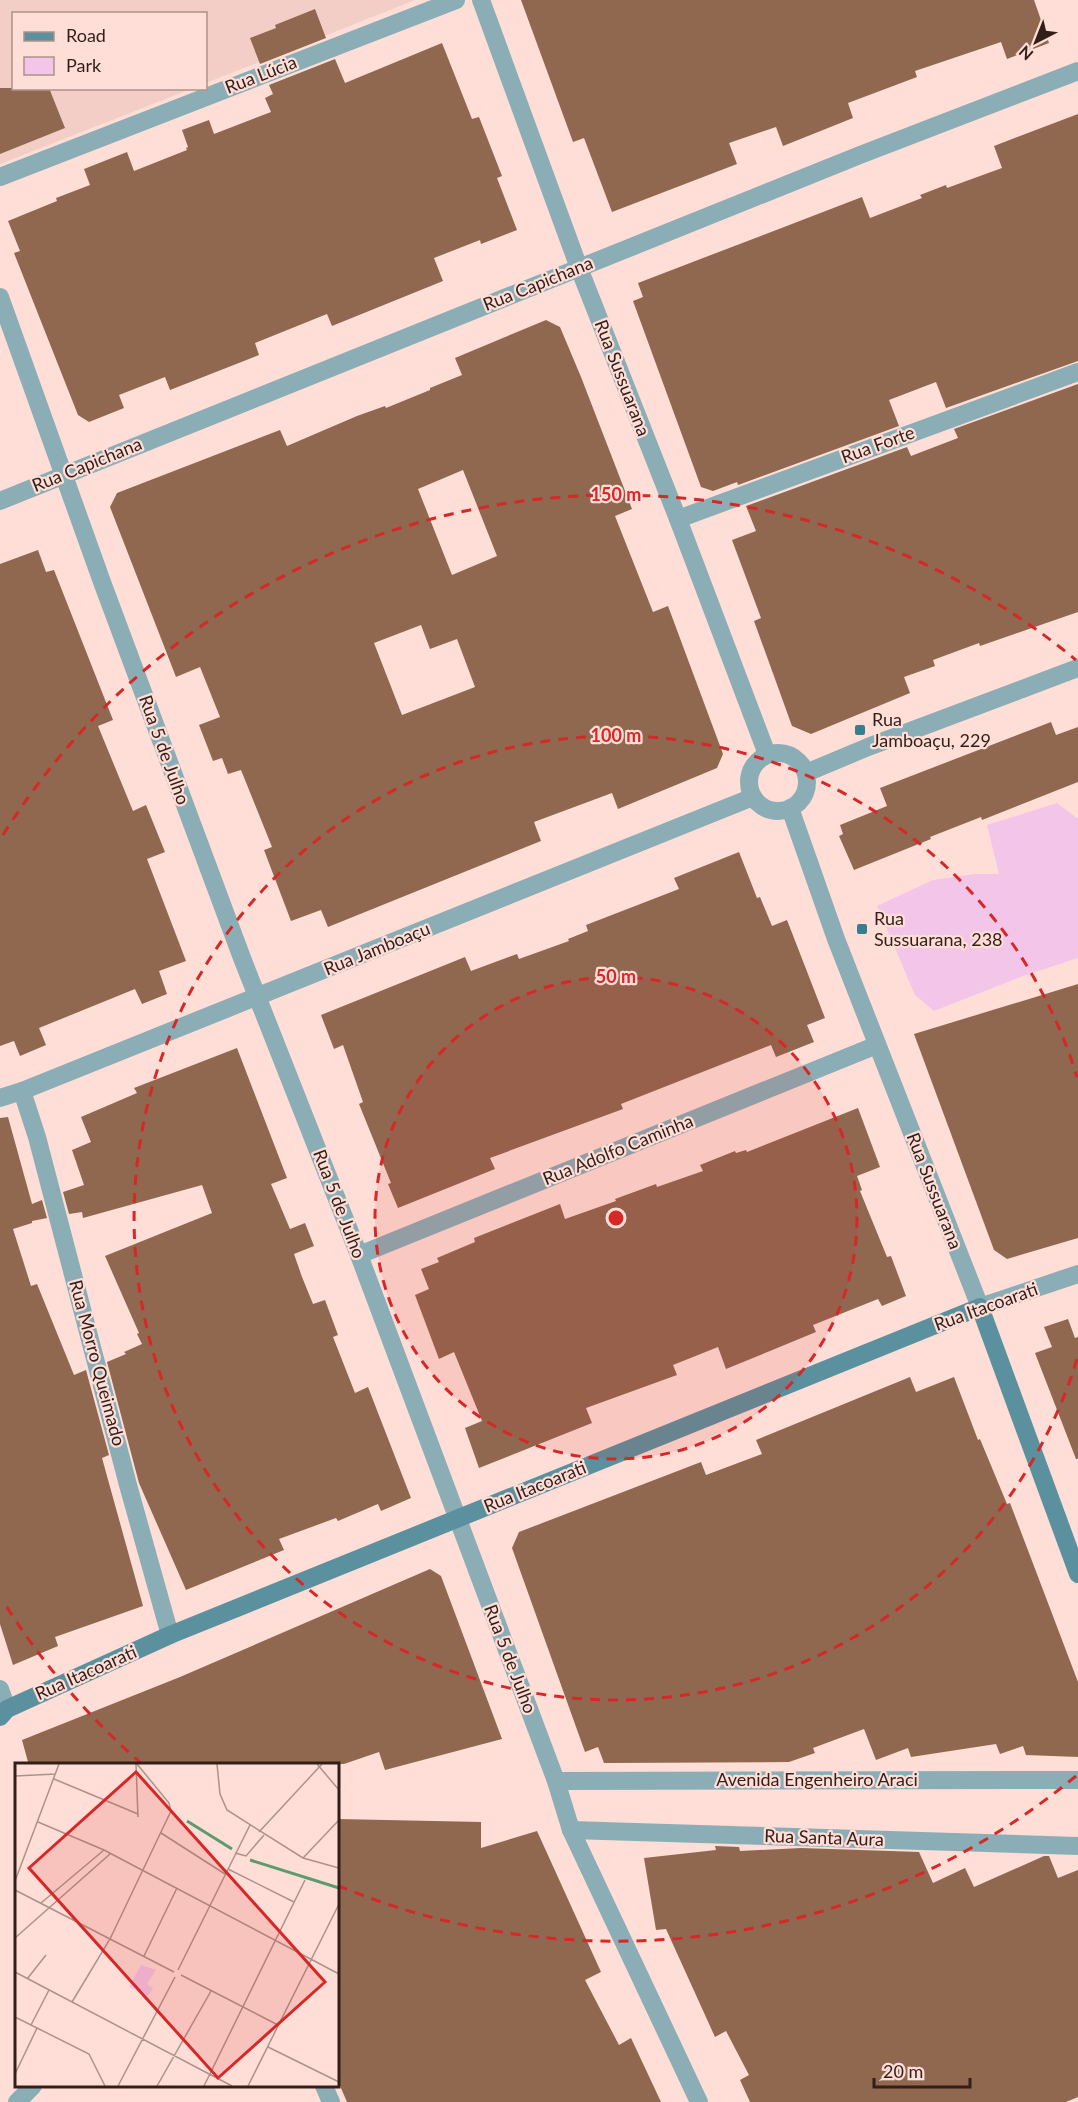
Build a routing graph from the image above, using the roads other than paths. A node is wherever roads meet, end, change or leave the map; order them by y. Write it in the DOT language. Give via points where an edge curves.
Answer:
graph roads {
  1 [pos="456,0"];
  2 [pos="481,0"];
  3 [pos="1078,71"];
  4 [pos="0,177"];
  5 [pos="579,268"];
  6 [pos="0,297"];
  7 [pos="1078,372"];
  8 [pos="63,475"];
  9 [pos="0,501"];
  10 [pos="678,519"];
  11 [pos="1078,668"];
  12 [pos="767,754"];
  13 [pos="806,773"];
  14 [pos="753,797"];
  15 [pos="790,808"];
  16 [pos="257,997"];
  17 [pos="877,1045"];
  18 [pos="22,1091"];
  19 [pos="0,1098"];
  20 [pos="359,1255"];
  21 [pos="1078,1274"];
  22 [pos="980,1307"];
  23 [pos="457,1518"];
  24 [pos="1078,1574"];
  25 [pos="170,1635"];
  26 [pos="0,1689"];
  27 [pos="3,1713"];
  28 [pos="1078,1780"];
  29 [pos="556,1781"];
  30 [pos="571,1830"];
  31 [pos="1078,1846"];
  32 [pos="31,2087"];
  33 [pos="325,2087"];
  34 [pos="16,2102"];
  35 [pos="331,2102"];
  36 [pos="699,2102"];
  1 -- 4 [label="street, Rua Lúcia"];
  2 -- 5 [label="street, Rua Sussuarana"];
  3 -- 5 [label="street, Rua Capichana"];
  5 -- 8 [label="street, Rua Capichana"];
  5 -- 10 [label="street, Rua Sussuarana"];
  6 -- 8 [label="street, Rua 5 de Julho"];
  7 -- 10 [label="street, Rua Forte"];
  8 -- 9 [label="street, Rua Capichana"];
  8 -- 16 [label="street, Rua 5 de Julho"];
  10 -- 12 [label="street, Rua Sussuarana"];
  11 -- 13 [label="street"];
  12 -- 13 [label="street" via="790,755"];
  12 -- 14 [label="street" via="750,772"];
  13 -- 15 [label="street" via="804,795"];
  14 -- 15 [label="street" via="766,809"];
  14 -- 16 [label="street, Rua Jamboaçu"];
  15 -- 17 [label="street, Rua Sussuarana"];
  16 -- 18 [label="street, Rua Jamboaçu"];
  16 -- 20 [label="street, Rua 5 de Julho"];
  17 -- 20 [label="street, Rua Adolfo Caminha"];
  17 -- 22 [label="street, Rua Sussuarana"];
  18 -- 19 [label="street, Rua Jamboaçu"];
  18 -- 25 [label="street, Rua Morro Queimado"];
  20 -- 23 [label="street, Rua 5 de Julho"];
  21 -- 22 [label="street, Rua Itacoarati"];
  22 -- 23 [label="street, Rua Itacoarati"];
  22 -- 24 [label="street, Rua Sussuarana"];
  23 -- 25 [label="street, Rua Itacoarati"];
  23 -- 29 [label="street, Rua 5 de Julho"];
  25 -- 27 [label="street, Rua Itacoarati"];
  26 -- 27 [label="street"];
  28 -- 29 [label="street, Avenida Engenheiro Araci"];
  29 -- 30 [label="street, Rua 5 de Julho"];
  30 -- 31 [label="street, Rua Santa Aura"];
  30 -- 36 [label="street, Rua 5 de Julho"];
  32 -- 34 [label="street"];
  33 -- 35 [label="street"];
}
